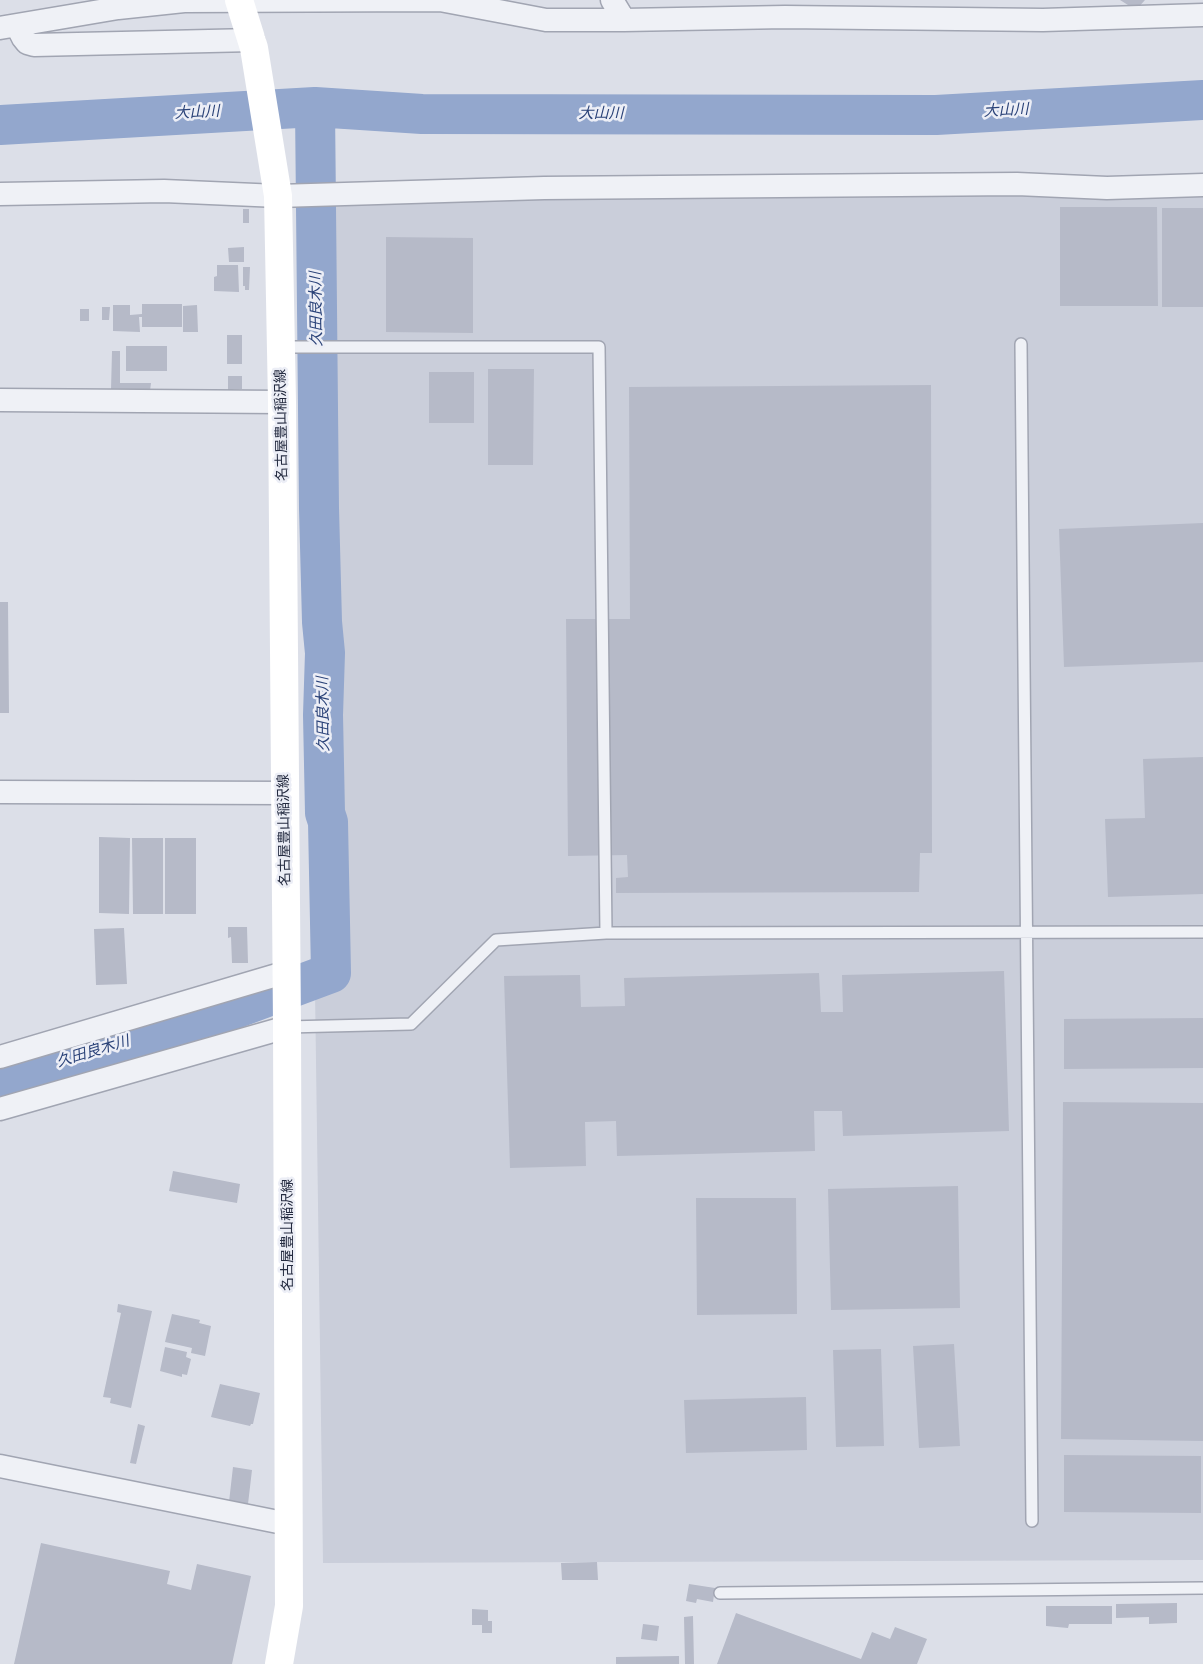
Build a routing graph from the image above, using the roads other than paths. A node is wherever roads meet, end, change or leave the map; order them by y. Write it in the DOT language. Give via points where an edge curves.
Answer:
graph roads {
  1 [pos="240,0"];
  2 [pos="612,0"];
  3 [pos="1032,0"];
  4 [pos="779,8"];
  5 [pos="1203,14"];
  6 [pos="624,20"];
  7 [pos="1043,20"];
  8 [pos="22,24"];
  9 [pos="0,28"];
  10 [pos="253,44"];
  11 [pos="1203,185"];
  12 [pos="0,194"];
  13 [pos="291,195"];
  14 [pos="1021,344"];
  15 [pos="288,347"];
  16 [pos="0,400"];
  17 [pos="282,402"];
  18 [pos="0,792"];
  19 [pos="285,793"];
  20 [pos="1203,932"];
  21 [pos="606,933"];
  22 [pos="1027,933"];
  23 [pos="287,973"];
  24 [pos="287,1026"];
  25 [pos="0,1057"];
  26 [pos="0,1109"];
  27 [pos="0,1466"];
  28 [pos="1032,1521"];
  29 [pos="288,1524"];
  30 [pos="1203,1588"];
  31 [pos="720,1593"];
  32 [pos="279,1664"];
  1 -- 6 [label="street" via="440,0 546,20"];
  1 -- 8 [label="street" via="128,7"];
  1 -- 10 [label="main road, 名古屋豊山稲沢線"];
  2 -- 6 [label="street"];
  3 -- 7 [label="street"];
  4 -- 6 [label="street"];
  4 -- 7 [label="street"];
  5 -- 7 [label="street"];
  8 -- 9 [label="street"];
  8 -- 10 [label="street" via="20,32 23,38 34,45"];
  10 -- 13 [label="main road, 名古屋豊山稲沢線" via="274,166"];
  11 -- 13 [label="street" via="1107,188 1017,184 544,188"];
  12 -- 13 [label="street" via="164,191"];
  13 -- 15 [label="main road, 名古屋豊山稲沢線"];
  14 -- 22 [label="lane"];
  15 -- 17 [label="main road, 名古屋豊山稲沢線"];
  15 -- 21 [label="lane" via="599,347"];
  16 -- 17 [label="street"];
  17 -- 19 [label="main road, 名古屋豊山稲沢線"];
  18 -- 19 [label="street"];
  19 -- 23 [label="main road, 名古屋豊山稲沢線"];
  20 -- 22 [label="lane"];
  21 -- 22 [label="lane"];
  21 -- 24 [label="lane" via="496,940 411,1024"];
  22 -- 28 [label="lane"];
  23 -- 24 [label="main road, 名古屋豊山稲沢線"];
  23 -- 25 [label="street"];
  24 -- 26 [label="street"];
  24 -- 29 [label="main road, 名古屋豊山稲沢線"];
  27 -- 29 [label="street"];
  29 -- 32 [label="main road, 名古屋豊山稲沢線" via="289,1606"];
  30 -- 31 [label="lane"];
}
